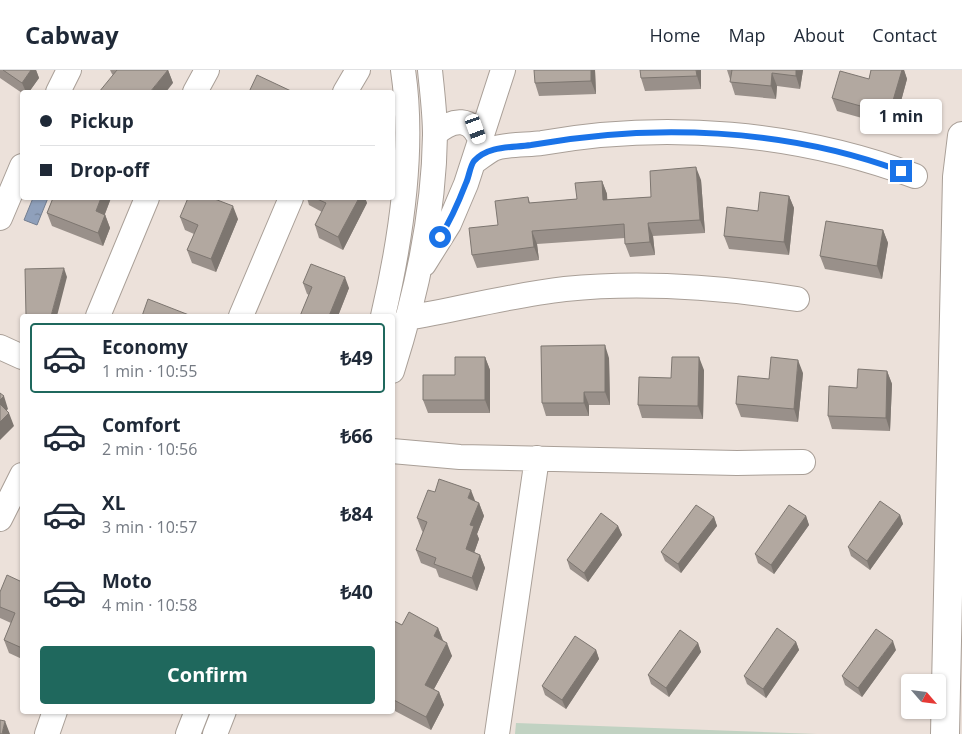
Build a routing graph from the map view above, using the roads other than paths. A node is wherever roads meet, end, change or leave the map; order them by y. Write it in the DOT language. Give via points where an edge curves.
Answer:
graph roads {
  1 [pos="69,70"];
  2 [pos="207,70"];
  3 [pos="358,70"];
  4 [pos="403,70"];
  5 [pos="430,70"];
  6 [pos="503,70"];
  7 [pos="59,90"];
  8 [pos="196,90"];
  9 [pos="346,90"];
  10 [pos="435,134"];
  11 [pos="962,136"];
  12 [pos="477,152"];
  13 [pos="20,171"];
  14 [pos="915,176"];
  15 [pos="959,187"];
  16 [pos="147,200"];
  17 [pos="290,200"];
  18 [pos="0,218"];
  19 [pos="416,276"];
  20 [pos="797,299"];
  21 [pos="99,314"];
  22 [pos="242,314"];
  23 [pos="383,314"];
  24 [pos="407,318"];
  25 [pos="0,347"];
  26 [pos="20,355"];
  27 [pos="395,360"];
  28 [pos="395,451"];
  29 [pos="536,458"];
  30 [pos="803,462"];
  31 [pos="20,479"];
  32 [pos="0,519"];
  33 [pos="954,648"];
  34 [pos="54,714"];
  35 [pos="196,714"];
  36 [pos="223,714"];
  37 [pos="47,734"];
  38 [pos="188,734"];
  39 [pos="215,734"];
  40 [pos="497,734"];
  41 [pos="945,734"];
  1 -- 7 [label="street"];
  2 -- 8 [label="street"];
  3 -- 9 [label="street"];
  4 -- 23 [label="street" via="406,149 401,223"];
  5 -- 10 [label="street"];
  6 -- 12 [label="street"];
  10 -- 12 [label="street" via="454,122 467,123 476,129"];
  10 -- 19 [label="street" via="427,221"];
  11 -- 15 [label="main road"];
  12 -- 14 [label="street" via="604,134 655,131 751,137 822,147"];
  12 -- 19 [label="street" via="448,224"];
  13 -- 18 [label="street"];
  15 -- 33 [label="main road"];
  16 -- 21 [label="street"];
  17 -- 22 [label="street"];
  19 -- 24 [label="street"];
  20 -- 24 [label="street" via="690,285 600,286"];
  24 -- 27 [label="street"];
  25 -- 26 [label="street"];
  28 -- 29 [label="street" via="460,458"];
  29 -- 30 [label="street"];
  29 -- 40 [label="street"];
  31 -- 32 [label="street"];
  33 -- 41 [label="main road"];
  34 -- 37 [label="street"];
  35 -- 38 [label="street"];
  36 -- 39 [label="street"];
}
